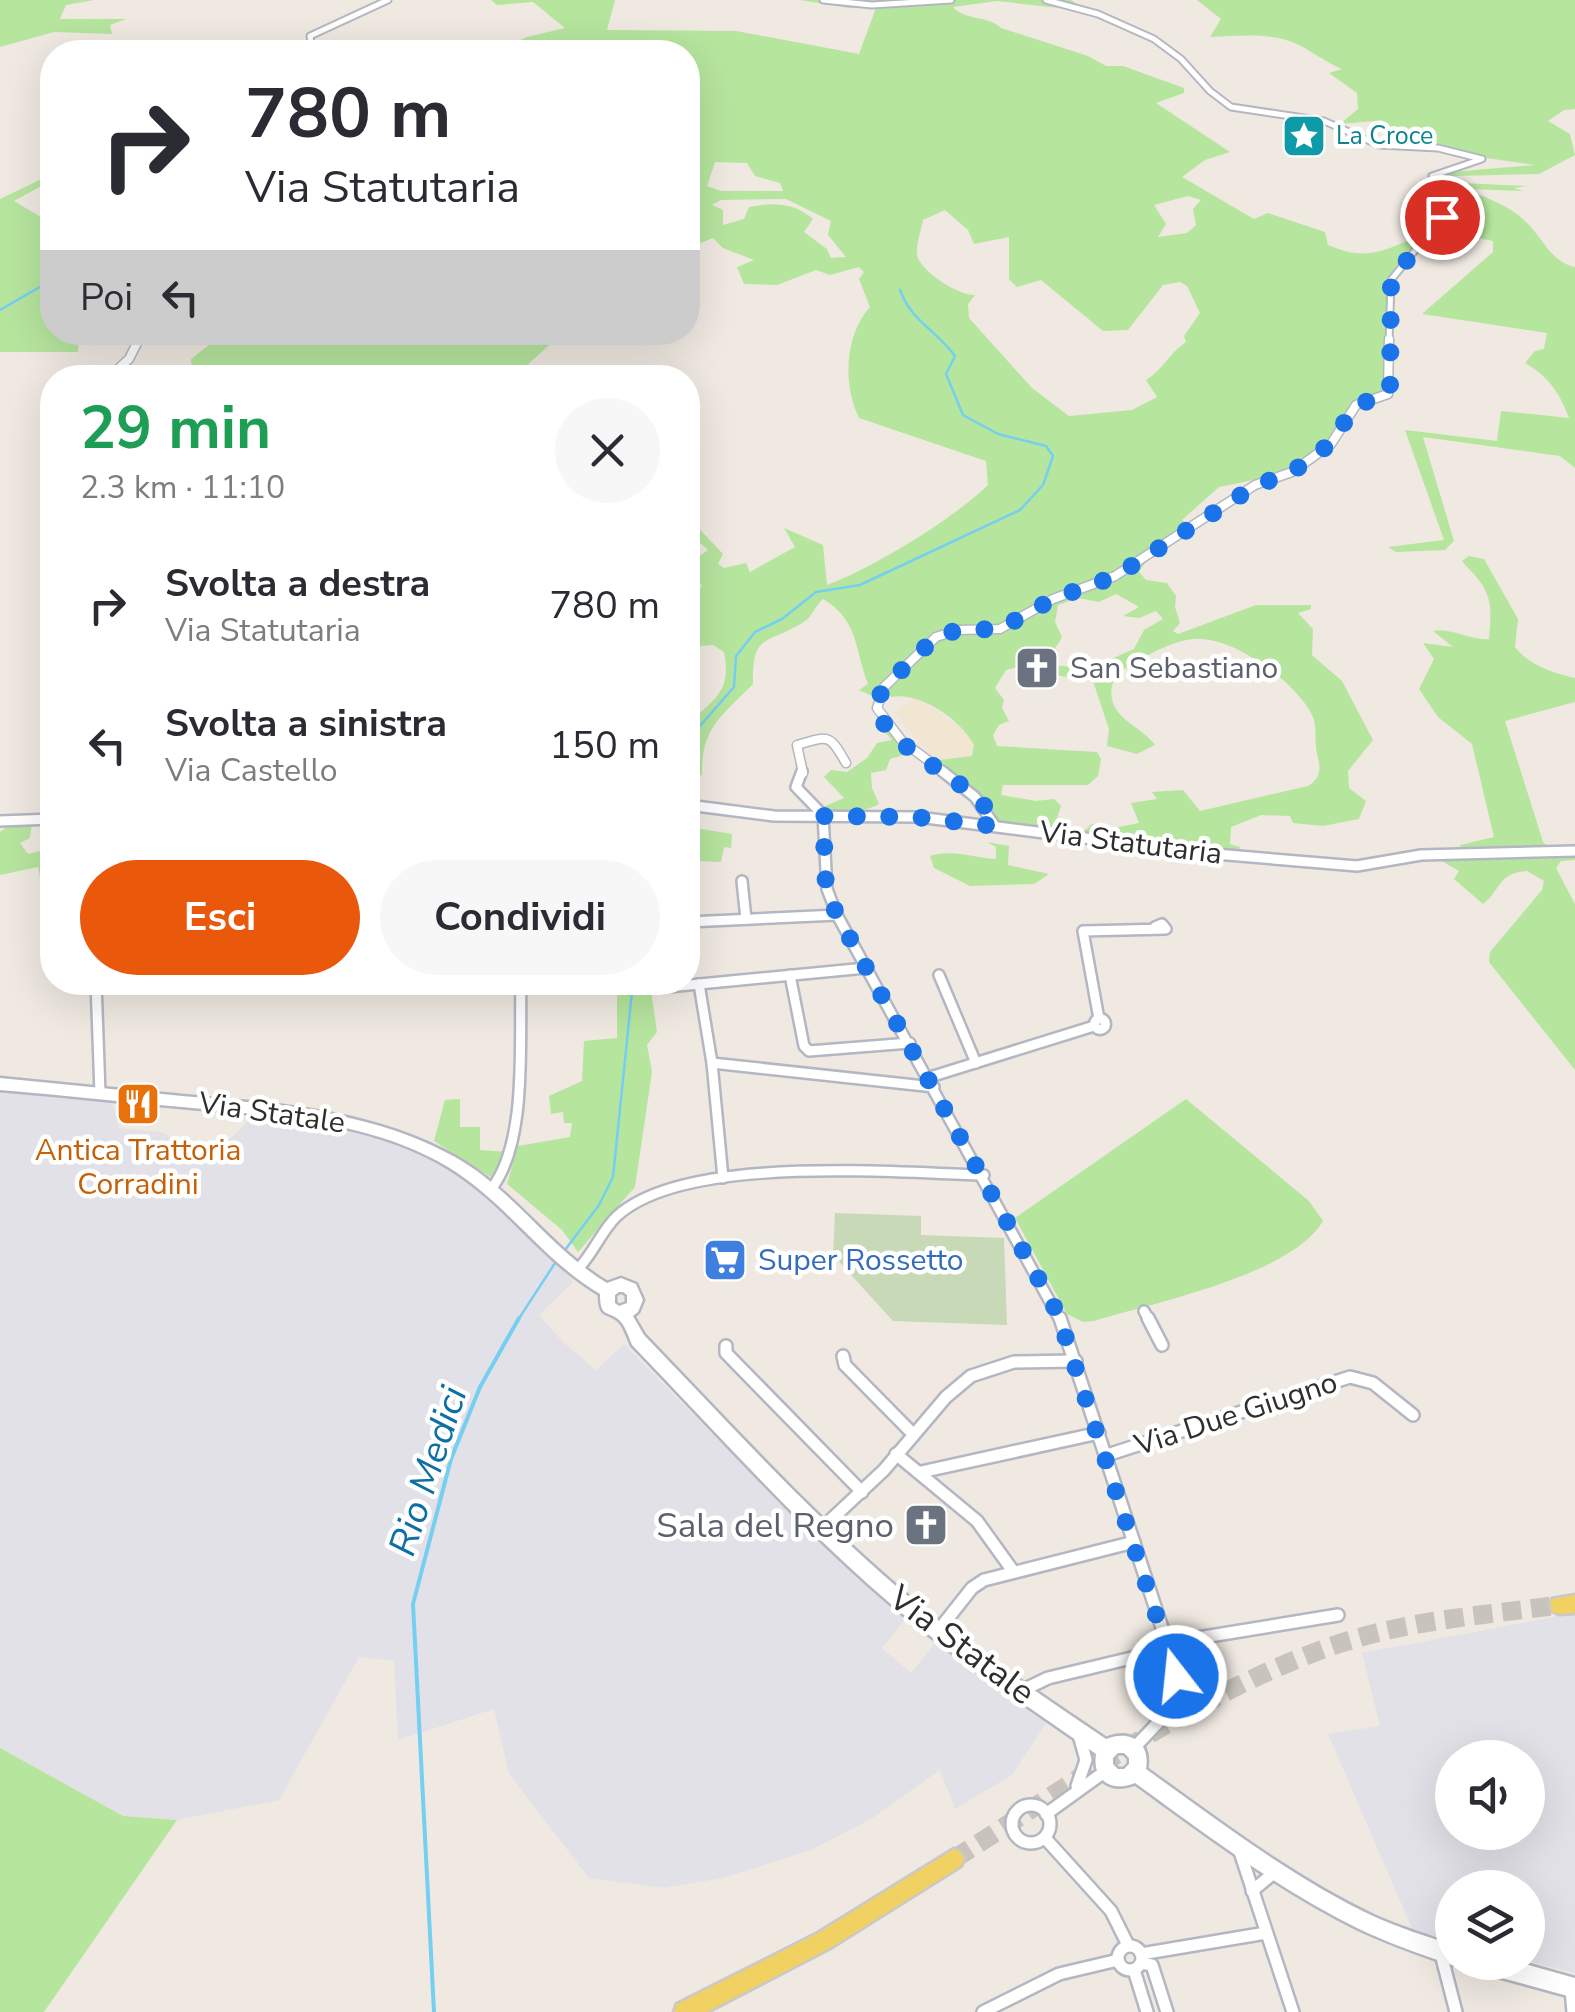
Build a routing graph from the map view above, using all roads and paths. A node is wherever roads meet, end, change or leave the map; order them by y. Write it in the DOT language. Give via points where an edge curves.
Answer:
graph roads {
  1 [pos="388,0"];
  2 [pos="822,0"];
  3 [pos="952,0"];
  4 [pos="1046,0"];
  5 [pos="310,40"];
  6 [pos="846,763"];
  7 [pos="700,806"];
  8 [pos="823,816"];
  9 [pos="40,819"];
  10 [pos="0,821"];
  11 [pos="995,826"];
  12 [pos="1575,851"];
  13 [pos="742,881"];
  14 [pos="837,915"];
  15 [pos="746,919"];
  16 [pos="700,921"];
  17 [pos="1155,927"];
  18 [pos="866,968"];
  19 [pos="939,974"];
  20 [pos="790,975"];
  21 [pos="700,984"];
  22 [pos="700,990"];
  23 [pos="96,995"];
  24 [pos="520,995"];
  25 [pos="910,1043"];
  26 [pos="712,1063"];
  27 [pos="976,1064"];
  28 [pos="932,1082"];
  29 [pos="0,1084"];
  30 [pos="100,1094"];
  31 [pos="984,1175"];
  32 [pos="723,1178"];
  33 [pos="492,1188"];
  34 [pos="567,1262"];
  35 [pos="1144,1311"];
  36 [pos="1162,1345"];
  37 [pos="726,1346"];
  38 [pos="843,1356"];
  39 [pos="1076,1362"];
  40 [pos="1413,1414"];
  41 [pos="1100,1433"];
  42 [pos="913,1434"];
  43 [pos="896,1454"];
  44 [pos="1107,1456"];
  45 [pos="921,1472"];
  46 [pos="862,1492"];
  47 [pos="821,1529"];
  48 [pos="1134,1542"];
  49 [pos="1014,1570"];
  50 [pos="1338,1616"];
  51 [pos="938,1631"];
  52 [pos="1168,1646"];
  53 [pos="1021,1691"];
  54 [pos="1074,1729"];
  55 [pos="1133,1749"];
  56 [pos="1106,1750"];
  57 [pos="1107,1770"];
  58 [pos="1135,1772"];
  59 [pos="1073,1793"];
  60 [pos="1046,1814"];
  61 [pos="1045,1838"];
  62 [pos="1238,1846"];
  63 [pos="954,1860"];
  64 [pos="1276,1871"];
  65 [pos="1252,1891"];
  66 [pos="1266,1933"];
  67 [pos="1128,1945"];
  68 [pos="1435,1948"];
  69 [pos="1118,1960"];
  70 [pos="1139,1962"];
  71 [pos="1545,1979"];
  72 [pos="1451,1980"];
  73 [pos="1573,1987"];
  74 [pos="684,2012"];
  75 [pos="983,2012"];
  76 [pos="1148,2012"];
  77 [pos="1168,2012"];
  78 [pos="1294,2012"];
  79 [pos="1456,2012"];
  80 [pos="1573,2012"];
  1 -- 5 [label="street"];
  2 -- 3 [label="street"];
  4 -- 11 [label="street" via="1080,6 1164,46 1231,107 1324,122 1379,145 1482,159 1432,176 1442,217 1391,280 1388,394 1356,405 1330,444 1292,472 1255,486 1116,576 1053,599 1000,629 941,634 882,689 876,704 884,721 973,796"];
  6 -- 8 [label="street" via="834,740 797,745 803,776 796,787"];
  7 -- 8 [label="street, Via Statutaria"];
  8 -- 11 [label="street, Via Statutaria"];
  8 -- 14 [label="street" via="826,889"];
  9 -- 10 [label="street"];
  11 -- 12 [label="street, Via Statutaria" via="1357,866 1422,856"];
  13 -- 15 [label="street"];
  14 -- 15 [label="street"];
  14 -- 18 [label="street"];
  15 -- 16 [label="street"];
  17 -- 27 [label="street" via="1083,930 1096,1022"];
  18 -- 20 [label="street"];
  18 -- 25 [label="street"];
  19 -- 27 [label="street"];
  20 -- 21 [label="street"];
  20 -- 25 [label="street" via="809,1050"];
  22 -- 26 [label="street"];
  23 -- 30 [label="street"];
  24 -- 33 [label="street" via="512,1149 503,1179"];
  25 -- 28 [label="street"];
  26 -- 28 [label="street"];
  26 -- 32 [label="street"];
  27 -- 28 [label="street"];
  28 -- 31 [label="street"];
  29 -- 30 [label="main road, Via Statale"];
  30 -- 33 [label="main road, Via Statale" via="346,1121 434,1153"];
  31 -- 32 [label="street" via="760,1170"];
  31 -- 39 [label="street" via="1044,1284"];
  32 -- 34 [label="street" via="639,1199 610,1223 592,1256"];
  33 -- 34 [label="main road, Via Statale"];
  34 -- 47 [label="main road, Via Statale" via="609,1292 607,1306 623,1312 634,1335"];
  35 -- 36 [label="street"];
  37 -- 46 [label="street"];
  38 -- 42 [label="street"];
  39 -- 41 [label="street"];
  39 -- 42 [label="street" via="1014,1362 982,1371"];
  40 -- 44 [label="street, Via Due Giugno" via="1373,1383 1350,1378"];
  41 -- 44 [label="street"];
  41 -- 45 [label="street"];
  42 -- 43 [label="street"];
  43 -- 45 [label="street"];
  43 -- 46 [label="street"];
  44 -- 48 [label="street"];
  45 -- 49 [label="street" via="994,1540"];
  46 -- 47 [label="street"];
  47 -- 51 [label="main road, Via Statale"];
  48 -- 49 [label="street"];
  48 -- 52 [label="street"];
  49 -- 51 [label="street" via="976,1584"];
  50 -- 52 [label="street"];
  51 -- 53 [label="main road, Via Statale"];
  52 -- 53 [label="street"];
  52 -- 55 [label="street" via="1178,1694"];
  53 -- 54 [label="main road, Via Statale"];
  54 -- 56 [label="main road, Via Statale"];
  54 -- 59 [label="street" via="1086,1760"];
  55 -- 56 [label="main road" via="1118,1743"];
  55 -- 58 [label="main road"];
  56 -- 57 [label="main road"];
  57 -- 58 [label="main road" via="1121,1778"];
  57 -- 59 [label="street"];
  58 -- 62 [label="main road"];
  59 -- 60 [label="street"];
  60 -- 61 [label="street"];
  60 -- 61 [label="street" via="1024,1806 1012,1825 1022,1841"];
  61 -- 67 [label="street" via="1111,1911"];
  62 -- 64 [label="main road"];
  62 -- 65 [label="street"];
  63 -- 74 [label="main road" via="825,1940"];
  64 -- 65 [label="street"];
  64 -- 68 [label="main road" via="1354,1918"];
  65 -- 66 [label="street"];
  66 -- 70 [label="street"];
  66 -- 78 [label="street"];
  67 -- 69 [label="street"];
  67 -- 70 [label="street"];
  69 -- 70 [label="street" via="1124,1968"];
  69 -- 75 [label="street" via="1059,1974"];
  70 -- 76 [label="street"];
  70 -- 77 [label="street" via="1152,1965"];
  71 -- 73 [label="main road"];
  72 -- 79 [label="street"];
  73 -- 80 [label="street"];
}
